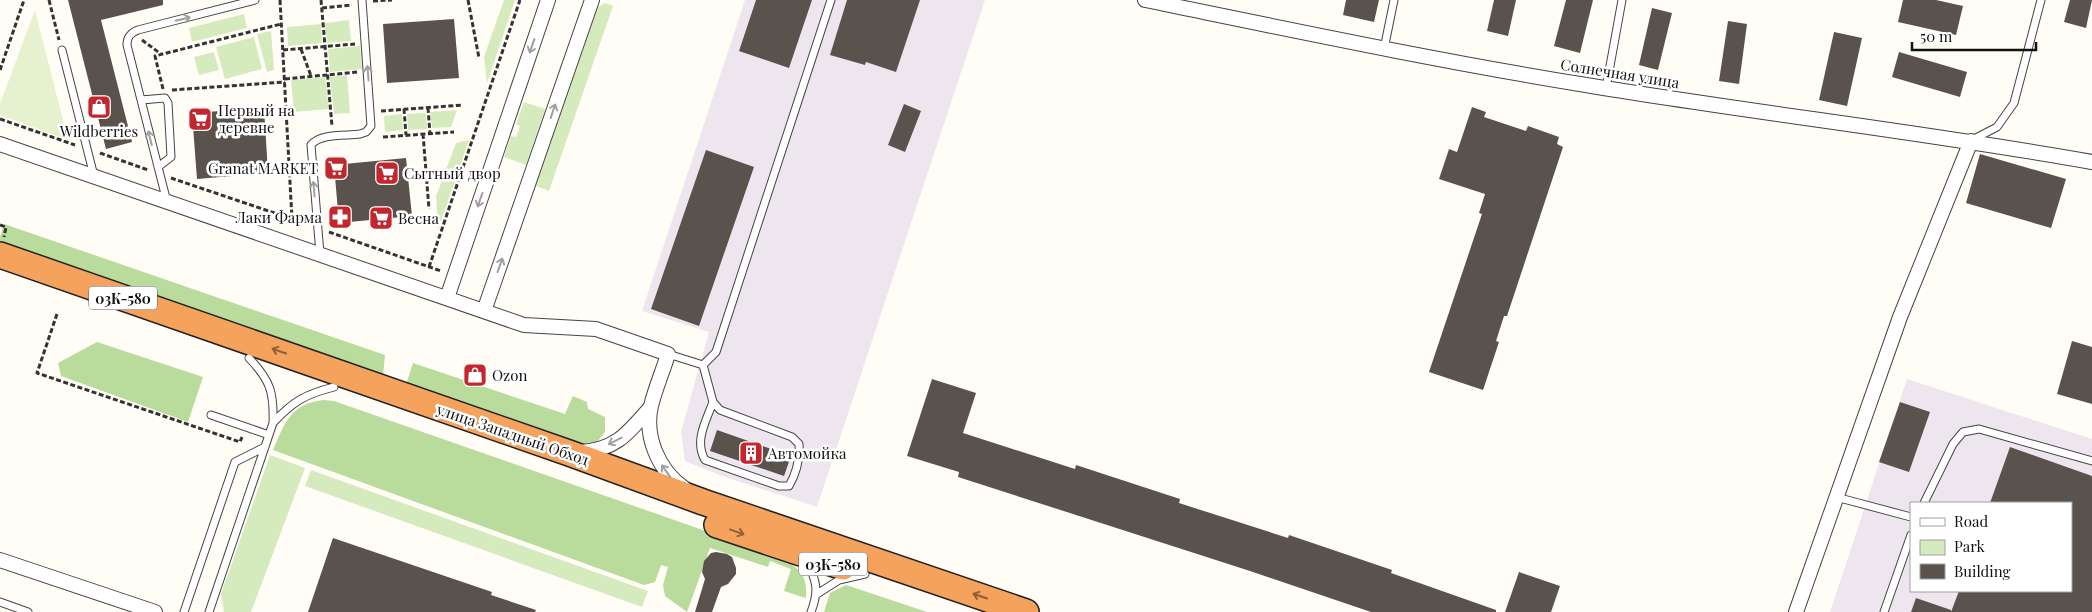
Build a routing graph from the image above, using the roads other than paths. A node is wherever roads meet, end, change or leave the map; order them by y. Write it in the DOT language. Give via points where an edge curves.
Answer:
graph roads {
  1 [pos="255,0"];
  2 [pos="548,0"];
  3 [pos="592,0"];
  4 [pos="831,0"];
  5 [pos="1146,0"];
  6 [pos="1394,0"];
  7 [pos="1622,0"];
  8 [pos="2041,0"];
  9 [pos="362,2"];
  10 [pos="1384,49"];
  11 [pos="62,50"];
  12 [pos="1606,88"];
  13 [pos="141,100"];
  14 [pos="1971,141"];
  15 [pos="0,144"];
  16 [pos="2092,162"];
  17 [pos="159,170"];
  18 [pos="94,177"];
  19 [pos="167,202"];
  20 [pos="0,255"];
  21 [pos="320,255"];
  22 [pos="0,271"];
  23 [pos="446,298"];
  24 [pos="484,311"];
  25 [pos="668,354"];
  26 [pos="249,358"];
  27 [pos="703,366"];
  28 [pos="334,387"];
  29 [pos="713,402"];
  30 [pos="650,408"];
  31 [pos="211,415"];
  32 [pos="273,424"];
  33 [pos="269,435"];
  34 [pos="265,447"];
  35 [pos="569,453"];
  36 [pos="2092,461"];
  37 [pos="1835,496"];
  38 [pos="703,502"];
  39 [pos="1924,502"];
  40 [pos="1910,517"];
  41 [pos="1910,538"];
  42 [pos="800,553"];
  43 [pos="0,560"];
  44 [pos="865,574"];
  45 [pos="817,594"];
  46 [pos="0,602"];
  47 [pos="134,609"];
  48 [pos="28,612"];
  49 [pos="155,612"];
  50 [pos="184,612"];
  51 [pos="209,612"];
  52 [pos="812,612"];
  53 [pos="975,612"];
  54 [pos="1026,612"];
  55 [pos="1796,612"];
  56 [pos="1884,612"];
  13 -- 1 [label="lane, one-way" via="127,45 127,38 132,32"];
  2 -- 23 [label="street, one-way"];
  24 -- 3 [label="street, one-way"];
  4 -- 27 [label="lane" via="716,352"];
  5 -- 10 [label="street, Солнечная улица"];
  6 -- 10 [label="lane"];
  7 -- 12 [label="lane"];
  8 -- 14 [label="lane" via="2014,103 1997,127"];
  21 -- 9 [label="lane, one-way" via="311,145 315,140 360,134 371,126"];
  10 -- 12 [label="street, Солнечная улица"];
  11 -- 18 [label="lane"];
  12 -- 14 [label="street, Солнечная улица"];
  17 -- 13 [label="lane, one-way"];
  13 -- 17 [label="lane" via="165,98 168,103 171,157"];
  14 -- 16 [label="street, Солнечная улица"];
  14 -- 37 [label="street" via="1900,317"];
  15 -- 18 [label="street"];
  17 -- 19 [label="lane"];
  18 -- 19 [label="street"];
  19 -- 21 [label="street"];
  35 -- 20 [label="highway, улица Западный Обход / 03К-580, one-way"];
  21 -- 23 [label="street"];
  22 -- 26 [label="highway, улица Западный Обход / 03К-580"];
  23 -- 24 [label="street"];
  24 -- 25 [label="street" via="524,325 596,329"];
  25 -- 27 [label="lane"];
  25 -- 30 [label="street"];
  26 -- 28 [label="highway, улица Западный Обход / 03К-580"];
  26 -- 32 [label="lane" via="271,386"];
  27 -- 29 [label="lane"];
  28 -- 32 [label="lane" via="304,396 286,408"];
  28 -- 42 [label="highway, улица Западный Обход / 03К-580, one-way" via="564,464 691,515"];
  29 -- 29 [label="lane" via="720,410 792,437 799,444 800,458 789,486 778,486 705,460 700,451 700,438"];
  30 -- 35 [label="street, one-way" via="621,440 594,451"];
  38 -- 30 [label="street, one-way" via="673,481 657,458 651,434"];
  31 -- 33 [label="lane"];
  32 -- 33 [label="lane"];
  33 -- 34 [label="lane"];
  34 -- 50 [label="lane" via="235,462"];
  34 -- 51 [label="lane"];
  35 -- 38 [label="highway, улица Западный Обход / 03К-580"];
  36 -- 39 [label="lane" via="1978,429 1963,432 1953,444"];
  37 -- 40 [label="lane"];
  37 -- 55 [label="street"];
  54 -- 38 [label="highway, улица Западный Обход / 03К-580, one-way"];
  41 -- 56 [label="lane"];
  42 -- 44 [label="highway, улица Западный Обход / 03К-580"];
  42 -- 45 [label="lane" via="807,562"];
  43 -- 47 [label="street"];
  44 -- 45 [label="lane" via="839,580"];
  44 -- 53 [label="highway, улица Западный Обход / 03К-580"];
  45 -- 52 [label="lane"];
  46 -- 48 [label="lane"];
  47 -- 49 [label="street"];
}
